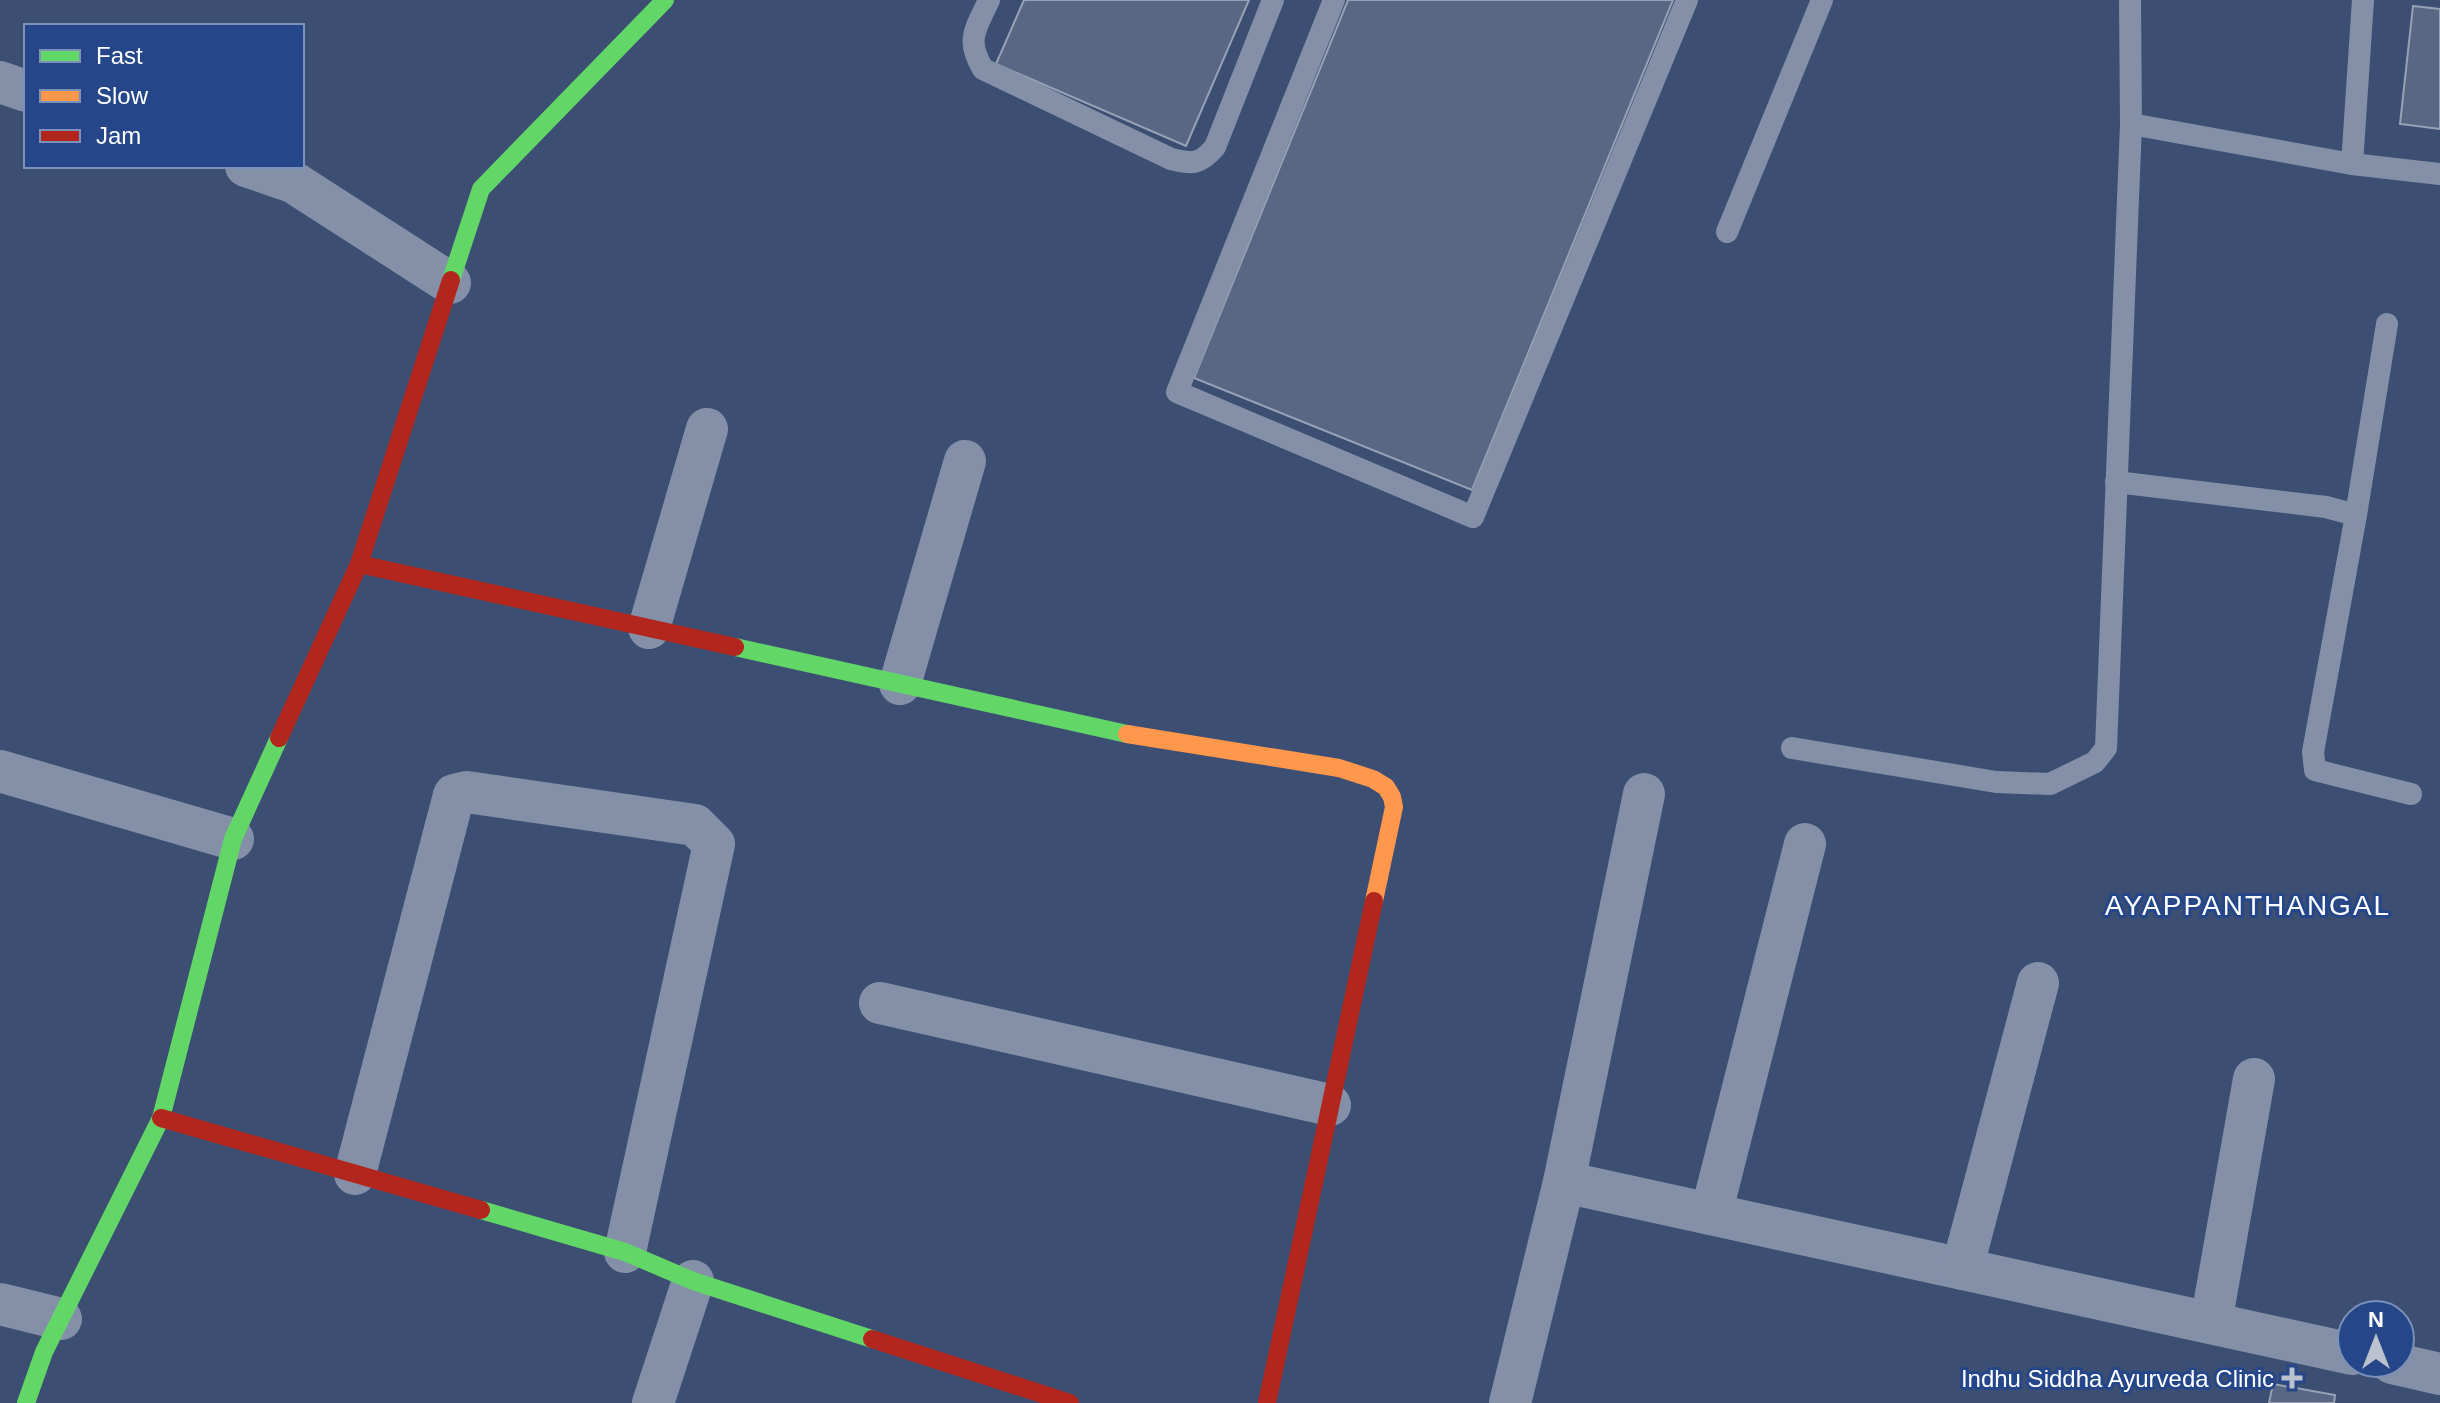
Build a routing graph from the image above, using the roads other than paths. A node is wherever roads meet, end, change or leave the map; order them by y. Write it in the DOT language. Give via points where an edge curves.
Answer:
graph roads {
  1 [pos="665,0"];
  2 [pos="989,0"];
  3 [pos="1273,0"];
  4 [pos="1334,0"];
  5 [pos="1687,0"];
  6 [pos="1822,0"];
  7 [pos="2130,0"];
  8 [pos="2363,0"];
  9 [pos="0,82"];
  10 [pos="24,90"];
  11 [pos="2131,124"];
  12 [pos="2352,164"];
  13 [pos="252,168"];
  14 [pos="2440,174"];
  15 [pos="1727,232"];
  16 [pos="450,283"];
  17 [pos="2387,324"];
  18 [pos="707,429"];
  19 [pos="965,461"];
  20 [pos="2116,482"];
  21 [pos="2356,515"];
  22 [pos="359,564"];
  23 [pos="649,628"];
  24 [pos="900,684"];
  25 [pos="1792,748"];
  26 [pos="0,771"];
  27 [pos="1644,794"];
  28 [pos="2411,794"];
  29 [pos="233,839"];
  30 [pos="1805,844"];
  31 [pos="2038,983"];
  32 [pos="880,1003"];
  33 [pos="2254,1079"];
  34 [pos="1330,1105"];
  35 [pos="161,1118"];
  36 [pos="355,1174"];
  37 [pos="1564,1182"];
  38 [pos="1711,1214"];
  39 [pos="625,1252"];
  40 [pos="1962,1269"];
  41 [pos="693,1281"];
  42 [pos="0,1304"];
  43 [pos="61,1319"];
  44 [pos="2211,1323"];
  45 [pos="2336,1350"];
  46 [pos="2416,1368"];
  47 [pos="2440,1374"];
  48 [pos="26,1403"];
  49 [pos="653,1403"];
  50 [pos="1070,1403"];
  51 [pos="1267,1403"];
  52 [pos="1510,1403"];
  1 -- 16 [label="street" via="481,189"];
  2 -- 3 [label="lane" via="972,38 983,69 1189,163 1205,159 1215,147"];
  4 -- 5 [label="lane" via="1177,392 1473,517"];
  6 -- 15 [label="lane"];
  7 -- 11 [label="lane"];
  8 -- 12 [label="lane"];
  9 -- 10 [label="street"];
  11 -- 12 [label="lane"];
  11 -- 20 [label="lane"];
  12 -- 14 [label="lane"];
  13 -- 16 [label="street" via="293,182"];
  16 -- 22 [label="street"];
  17 -- 21 [label="lane"];
  18 -- 23 [label="street"];
  19 -- 24 [label="street"];
  20 -- 21 [label="lane"];
  20 -- 25 [label="lane" via="2108,725 2106,748 2095,762 2050,784"];
  21 -- 28 [label="lane" via="2313,752 2315,770"];
  22 -- 23 [label="street"];
  22 -- 29 [label="street"];
  23 -- 24 [label="street"];
  24 -- 34 [label="street" via="1139,737 1339,768 1386,787 1394,807"];
  26 -- 29 [label="street"];
  27 -- 37 [label="street"];
  29 -- 35 [label="street"];
  30 -- 38 [label="street"];
  31 -- 40 [label="street"];
  32 -- 34 [label="street"];
  33 -- 44 [label="street"];
  34 -- 51 [label="street"];
  35 -- 36 [label="street"];
  35 -- 43 [label="street"];
  36 -- 39 [label="street"];
  36 -- 39 [label="street" via="454,795 467,792 695,825 714,844"];
  37 -- 38 [label="street"];
  37 -- 52 [label="street"];
  38 -- 40 [label="street"];
  39 -- 41 [label="street"];
  40 -- 44 [label="street"];
  41 -- 49 [label="street"];
  41 -- 50 [label="street"];
  42 -- 43 [label="street"];
  43 -- 48 [label="street"];
  44 -- 45 [label="street"];
  46 -- 47 [label="street"];
}
